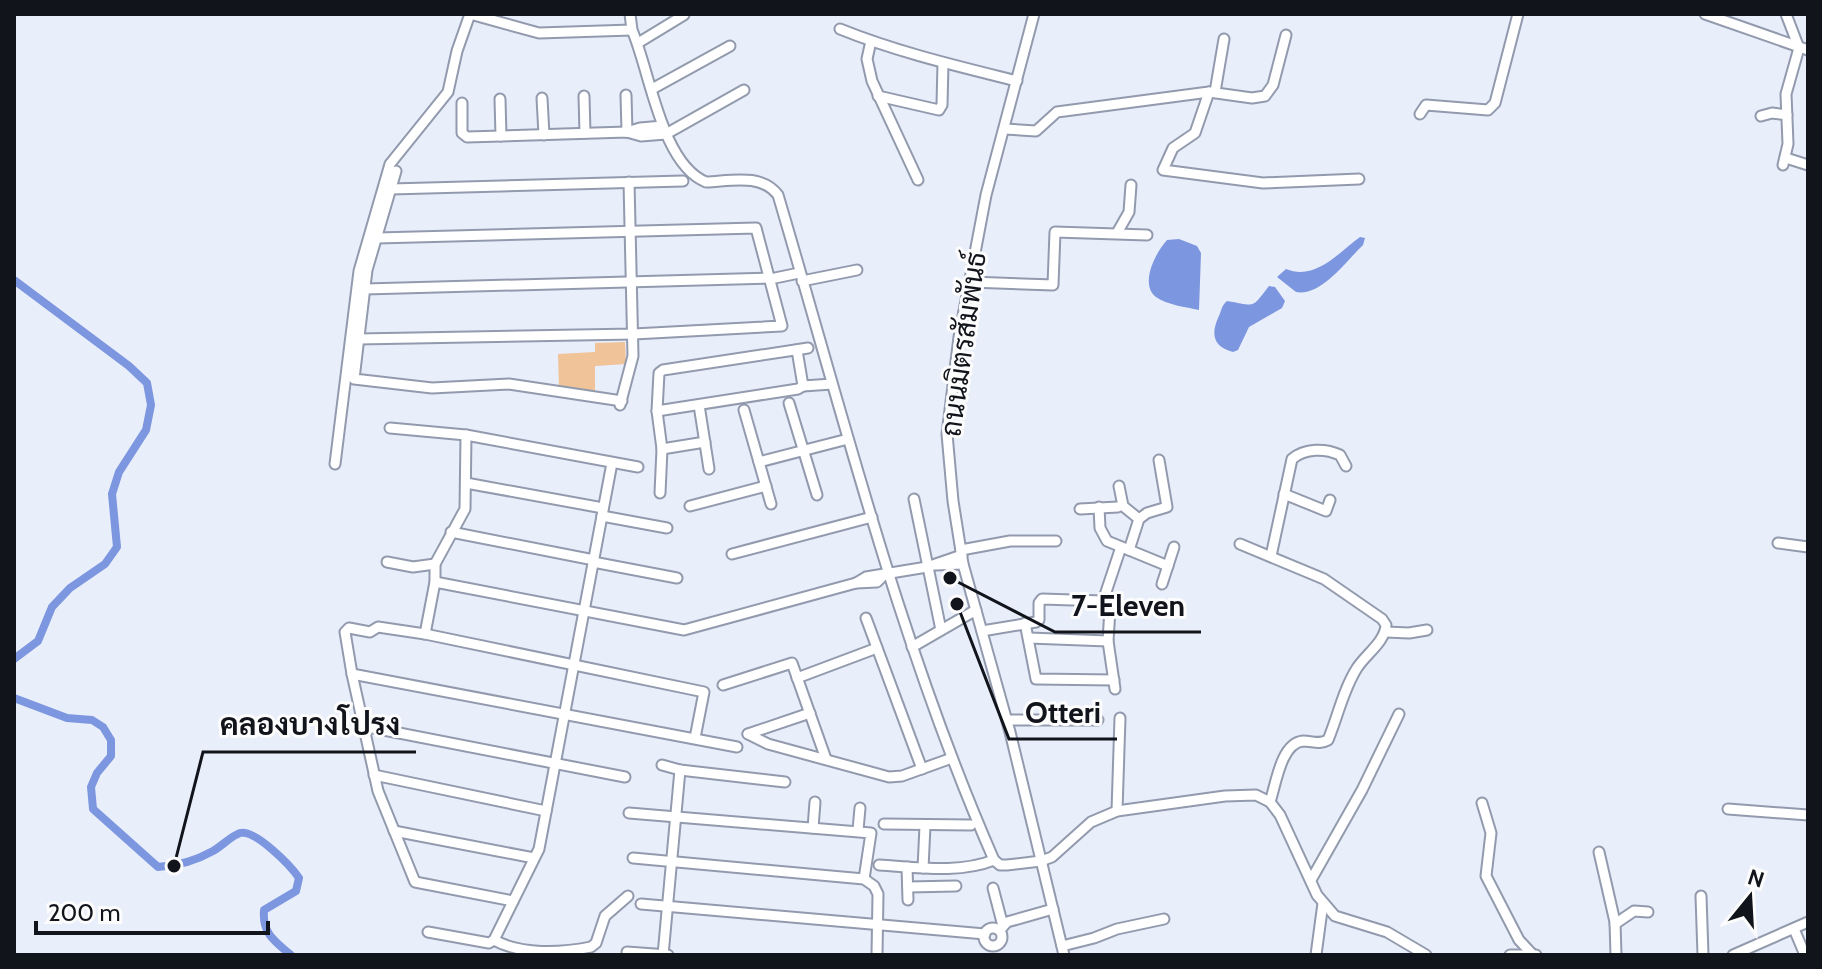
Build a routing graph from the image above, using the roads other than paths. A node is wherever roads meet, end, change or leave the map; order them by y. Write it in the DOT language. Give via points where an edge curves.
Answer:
graph roads {
  1 [pos="470,14"];
  2 [pos="630,14"];
  3 [pos="1034,14"];
  4 [pos="1518,14"];
  5 [pos="1705,14"];
  6 [pos="1786,14"];
  7 [pos="684,15"];
  8 [pos="840,29"];
  9 [pos="632,30"];
  10 [pos="1286,35"];
  11 [pos="1224,39"];
  12 [pos="871,41"];
  13 [pos="638,43"];
  14 [pos="730,46"];
  15 [pos="1804,49"];
  16 [pos="943,63"];
  17 [pos="1017,81"];
  18 [pos="652,89"];
  19 [pos="744,90"];
  20 [pos="1212,92"];
  21 [pos="626,95"];
  22 [pos="584,96"];
  23 [pos="878,96"];
  24 [pos="542,98"];
  25 [pos="500,99"];
  26 [pos="462,103"];
  27 [pos="1420,114"];
  28 [pos="1787,115"];
  29 [pos="1761,116"];
  30 [pos="1005,129"];
  31 [pos="665,130"];
  32 [pos="627,132"];
  33 [pos="585,133"];
  34 [pos="544,135"];
  35 [pos="501,136"];
  36 [pos="1808,165"];
  37 [pos="396,171"];
  38 [pos="1359,179"];
  39 [pos="918,180"];
  40 [pos="683,181"];
  41 [pos="629,182"];
  42 [pos="1131,185"];
  43 [pos="391,189"];
  44 [pos="630,231"];
  45 [pos="1117,233"];
  46 [pos="1147,235"];
  47 [pos="377,238"];
  48 [pos="857,270"];
  49 [pos="800,274"];
  50 [pos="769,277"];
  51 [pos="633,281"];
  52 [pos="970,282"];
  53 [pos="365,289"];
  54 [pos="634,334"];
  55 [pos="358,339"];
  56 [pos="808,348"];
  57 [pos="797,350"];
  58 [pos="831,382"];
  59 [pos="803,386"];
  60 [pos="789,403"];
  61 [pos="699,405"];
  62 [pos="744,410"];
  63 [pos="657,411"];
  64 [pos="390,428"];
  65 [pos="466,435"];
  66 [pos="848,437"];
  67 [pos="705,442"];
  68 [pos="662,449"];
  69 [pos="803,450"];
  70 [pos="1159,460"];
  71 [pos="759,462"];
  72 [pos="612,463"];
  73 [pos="335,464"];
  74 [pos="1346,466"];
  75 [pos="638,467"];
  76 [pos="709,469"];
  77 [pos="466,483"];
  78 [pos="766,486"];
  79 [pos="1119,486"];
  80 [pos="660,493"];
  81 [pos="1284,494"];
  82 [pos="817,495"];
  83 [pos="914,499"];
  84 [pos="1330,500"];
  85 [pos="771,504"];
  86 [pos="690,506"];
  87 [pos="1099,507"];
  88 [pos="1118,507"];
  89 [pos="1080,509"];
  90 [pos="603,512"];
  91 [pos="872,517"];
  92 [pos="1139,519"];
  93 [pos="667,528"];
  94 [pos="451,532"];
  95 [pos="1056,541"];
  96 [pos="1778,543"];
  97 [pos="1240,544"];
  98 [pos="1174,547"];
  99 [pos="1808,547"];
  100 [pos="1125,549"];
  101 [pos="732,554"];
  102 [pos="962,556"];
  103 [pos="1271,556"];
  104 [pos="593,561"];
  105 [pos="387,562"];
  106 [pos="435,564"];
  107 [pos="930,566"];
  108 [pos="1168,566"];
  109 [pos="887,575"];
  110 [pos="677,578"];
  111 [pos="435,582"];
  112 [pos="1162,584"];
  113 [pos="1103,601"];
  114 [pos="976,610"];
  115 [pos="584,612"];
  116 [pos="866,618"];
  117 [pos="1025,623"];
  118 [pos="941,630"];
  119 [pos="1427,630"];
  120 [pos="982,631"];
  121 [pos="1386,632"];
  122 [pos="425,634"];
  123 [pos="1029,638"];
  124 [pos="1108,641"];
  125 [pos="912,647"];
  126 [pos="877,648"];
  127 [pos="574,664"];
  128 [pos="352,674"];
  129 [pos="797,678"];
  130 [pos="723,685"];
  131 [pos="810,713"];
  132 [pos="1399,714"];
  133 [pos="564,715"];
  134 [pos="1120,718"];
  135 [pos="1007,720"];
  136 [pos="1098,720"];
  137 [pos="363,726"];
  138 [pos="695,738"];
  139 [pos="737,747"];
  140 [pos="952,758"];
  141 [pos="826,759"];
  142 [pos="555,763"];
  143 [pos="662,765"];
  144 [pos="922,769"];
  145 [pos="680,770"];
  146 [pos="374,775"];
  147 [pos="625,777"];
  148 [pos="785,782"];
  149 [pos="815,802"];
  150 [pos="1270,802"];
  151 [pos="1482,803"];
  152 [pos="860,808"];
  153 [pos="1728,809"];
  154 [pos="546,811"];
  155 [pos="1117,811"];
  156 [pos="629,813"];
  157 [pos="1808,815"];
  158 [pos="676,817"];
  159 [pos="884,824"];
  160 [pos="971,825"];
  161 [pos="925,826"];
  162 [pos="813,828"];
  163 [pos="858,830"];
  164 [pos="394,831"];
  165 [pos="1599,852"];
  166 [pos="534,858"];
  167 [pos="633,858"];
  168 [pos="994,860"];
  169 [pos="672,861"];
  170 [pos="1041,861"];
  171 [pos="879,865"];
  172 [pos="907,867"];
  173 [pos="923,868"];
  174 [pos="864,879"];
  175 [pos="1311,880"];
  176 [pos="956,886"];
  177 [pos="908,887"];
  178 [pos="993,888"];
  179 [pos="628,896"];
  180 [pos="1701,896"];
  181 [pos="908,900"];
  182 [pos="513,901"];
  183 [pos="1323,903"];
  184 [pos="641,904"];
  185 [pos="668,906"];
  186 [pos="1054,912"];
  187 [pos="1648,912"];
  188 [pos="1164,919"];
  189 [pos="1808,922"];
  190 [pos="879,924"];
  191 [pos="1615,924"];
  192 [pos="1002,928"];
  193 [pos="1794,929"];
  194 [pos="428,932"];
  195 [pos="985,934"];
  196 [pos="494,940"];
  197 [pos="989,950"];
  198 [pos="1063,950"];
  199 [pos="627,952"];
  200 [pos="1806,953"];
  201 [pos="663,955"];
  202 [pos="669,955"];
  203 [pos="877,955"];
  204 [pos="1316,955"];
  205 [pos="1426,955"];
  206 [pos="1510,955"];
  207 [pos="1535,955"];
  208 [pos="1616,955"];
  209 [pos="1703,955"];
  210 [pos="1733,955"];
  1 -- 9 [label="street" via="539,33"];
  1 -- 73 [label="street" via="448,92 390,164 359,271"];
  2 -- 9 [label="street"];
  3 -- 17 [label="street, ถนนมิตรสัมพันธ์"];
  4 -- 27 [label="street" via="1495,103 1488,110 1426,105"];
  5 -- 15 [label="street"];
  6 -- 15 [label="street"];
  7 -- 13 [label="street"];
  8 -- 12 [label="street"];
  9 -- 13 [label="street"];
  10 -- 20 [label="street" via="1265,96"];
  11 -- 20 [label="street"];
  12 -- 16 [label="street"];
  12 -- 23 [label="street" via="868,63"];
  13 -- 18 [label="street"];
  14 -- 18 [label="street"];
  15 -- 28 [label="street" via="1786,94"];
  16 -- 17 [label="street"];
  16 -- 23 [label="street" via="939,110"];
  17 -- 30 [label="street, ถนนมิตรสัมพันธ์"];
  18 -- 31 [label="street"];
  19 -- 31 [label="street"];
  20 -- 30 [label="street" via="1057,112 1036,131"];
  20 -- 38 [label="street" via="1195,133 1173,148 1163,170 1263,183"];
  21 -- 32 [label="street"];
  22 -- 33 [label="street"];
  23 -- 39 [label="street"];
  24 -- 34 [label="street"];
  25 -- 35 [label="street"];
  26 -- 35 [label="street" via="462,133"];
  28 -- 29 [label="street"];
  28 -- 36 [label="street" via="1785,161"];
  30 -- 52 [label="street, ถนนมิตรสัมพันธ์"];
  31 -- 32 [label="street" via="641,136"];
  31 -- 49 [label="street" via="699,179 754,180 771,187 778,195"];
  32 -- 33 [label="street"];
  33 -- 34 [label="street"];
  34 -- 35 [label="street"];
  37 -- 43 [label="street"];
  40 -- 41 [label="street"];
  41 -- 43 [label="street"];
  41 -- 44 [label="street"];
  42 -- 45 [label="street" via="1129,212"];
  43 -- 47 [label="street"];
  44 -- 47 [label="street"];
  44 -- 50 [label="street" via="756,228"];
  44 -- 51 [label="street"];
  45 -- 46 [label="street"];
  45 -- 52 [label="street" via="1055,232 1053,285"];
  47 -- 53 [label="street"];
  48 -- 49 [label="street"];
  49 -- 50 [label="street"];
  49 -- 58 [label="street"];
  50 -- 51 [label="street"];
  50 -- 54 [label="street" via="782,326"];
  51 -- 53 [label="street"];
  51 -- 54 [label="street"];
  52 -- 102 [label="street, ถนนมิตรสัมพันธ์" via="947,434"];
  53 -- 55 [label="street"];
  54 -- 55 [label="street"];
  54 -- 55 [label="street" via="621,403 509,384 432,388 354,379"];
  56 -- 57 [label="street"];
  57 -- 59 [label="street"];
  57 -- 63 [label="street" via="663,370"];
  58 -- 59 [label="street"];
  58 -- 66 [label="street"];
  59 -- 61 [label="street"];
  60 -- 69 [label="street"];
  61 -- 63 [label="street"];
  61 -- 67 [label="street"];
  62 -- 71 [label="street"];
  63 -- 68 [label="street"];
  64 -- 65 [label="street"];
  65 -- 72 [label="street"];
  65 -- 77 [label="street"];
  66 -- 69 [label="street"];
  66 -- 91 [label="street"];
  67 -- 68 [label="street"];
  67 -- 76 [label="street"];
  68 -- 80 [label="street"];
  69 -- 71 [label="street"];
  69 -- 82 [label="street"];
  70 -- 92 [label="street" via="1167,507"];
  71 -- 78 [label="street"];
  72 -- 75 [label="street"];
  72 -- 90 [label="street"];
  74 -- 81 [label="street" via="1336,452 1302,452 1292,459"];
  77 -- 90 [label="street"];
  77 -- 94 [label="street" via="465,509"];
  78 -- 85 [label="street"];
  78 -- 86 [label="street"];
  79 -- 92 [label="street" via="1123,506"];
  81 -- 84 [label="street" via="1326,511"];
  81 -- 103 [label="street"];
  83 -- 107 [label="street"];
  87 -- 88 [label="street"];
  87 -- 89 [label="street"];
  87 -- 100 [label="street" via="1102,534"];
  90 -- 93 [label="street"];
  90 -- 104 [label="street"];
  91 -- 101 [label="street"];
  91 -- 109 [label="street"];
  92 -- 100 [label="street"];
  94 -- 104 [label="street"];
  94 -- 106 [label="street"];
  95 -- 102 [label="street" via="1010,541"];
  96 -- 99 [label="street"];
  97 -- 103 [label="street"];
  98 -- 108 [label="street"];
  100 -- 108 [label="street"];
  100 -- 113 [label="street"];
  102 -- 107 [label="street"];
  102 -- 114 [label="street, ถนนมิตรสัมพันธ์"];
  103 -- 121 [label="street" via="1324,579 1382,619"];
  104 -- 110 [label="street"];
  104 -- 115 [label="street"];
  105 -- 106 [label="street"];
  106 -- 111 [label="street"];
  107 -- 109 [label="street"];
  107 -- 118 [label="street"];
  108 -- 112 [label="street"];
  109 -- 115 [label="street" via="684,630"];
  109 -- 125 [label="street"];
  111 -- 115 [label="street"];
  111 -- 122 [label="street"];
  113 -- 117 [label="street" via="1042,599 1039,620"];
  113 -- 124 [label="street" via="1110,609"];
  114 -- 118 [label="street"];
  114 -- 120 [label="street, ถนนมิตรสัมพันธ์"];
  115 -- 127 [label="street"];
  116 -- 126 [label="street"];
  117 -- 120 [label="street"];
  117 -- 123 [label="street"];
  118 -- 125 [label="street"];
  119 -- 121 [label="street"];
  120 -- 135 [label="street, ถนนมิตรสัมพันธ์"];
  121 -- 150 [label="street" via="1351,678 1328,740 1298,742 1287,749"];
  122 -- 127 [label="street"];
  122 -- 128 [label="street" via="349,628 345,632"];
  123 -- 124 [label="street"];
  123 -- 124 [label="street" via="1036,679 1115,685"];
  125 -- 140 [label="street"];
  126 -- 129 [label="street"];
  126 -- 144 [label="street"];
  127 -- 133 [label="street"];
  127 -- 138 [label="street" via="704,692"];
  128 -- 133 [label="street"];
  128 -- 137 [label="street"];
  129 -- 130 [label="street" via="792,663"];
  129 -- 131 [label="street"];
  131 -- 141 [label="street"];
  131 -- 141 [label="street" via="748,734"];
  132 -- 175 [label="street"];
  133 -- 138 [label="street"];
  133 -- 142 [label="street"];
  134 -- 155 [label="street"];
  135 -- 136 [label="street"];
  135 -- 170 [label="street, ถนนมิตรสัมพันธ์"];
  137 -- 142 [label="street"];
  137 -- 146 [label="street"];
  138 -- 139 [label="street"];
  140 -- 144 [label="street"];
  140 -- 168 [label="street"];
  141 -- 144 [label="street" via="889,777"];
  142 -- 147 [label="street"];
  142 -- 154 [label="street"];
  143 -- 145 [label="street"];
  145 -- 148 [label="street"];
  145 -- 158 [label="street"];
  146 -- 154 [label="street"];
  146 -- 164 [label="street"];
  149 -- 162 [label="street"];
  150 -- 155 [label="street" via="1243,794"];
  150 -- 175 [label="street"];
  151 -- 207 [label="street" via="1491,833 1486,876 1519,940"];
  152 -- 163 [label="street"];
  153 -- 157 [label="street"];
  154 -- 166 [label="street"];
  155 -- 170 [label="street" via="1091,822"];
  156 -- 158 [label="street"];
  158 -- 162 [label="street"];
  158 -- 169 [label="street"];
  159 -- 161 [label="street"];
  160 -- 161 [label="street"];
  161 -- 173 [label="street"];
  162 -- 163 [label="street"];
  163 -- 174 [label="street" via="871,833"];
  164 -- 166 [label="street"];
  164 -- 182 [label="street" via="415,882"];
  165 -- 191 [label="street"];
  166 -- 182 [label="street"];
  167 -- 169 [label="street"];
  168 -- 170 [label="street" via="1000,865"];
  168 -- 173 [label="street"];
  169 -- 174 [label="street"];
  169 -- 185 [label="street"];
  170 -- 186 [label="street, ถนนมิตรสัมพันธ์"];
  171 -- 172 [label="street"];
  172 -- 173 [label="street"];
  172 -- 177 [label="street"];
  174 -- 190 [label="street" via="878,894"];
  175 -- 183 [label="street"];
  176 -- 177 [label="street"];
  177 -- 181 [label="street"];
  178 -- 192 [label="street"];
  179 -- 196 [label="street" via="605,916 591,947 527,950"];
  180 -- 209 [label="street"];
  182 -- 196 [label="street"];
  183 -- 204 [label="street"];
  183 -- 205 [label="street" via="1335,916 1387,932"];
  184 -- 185 [label="street"];
  185 -- 190 [label="street"];
  185 -- 201 [label="street"];
  186 -- 192 [label="street"];
  186 -- 198 [label="street, ถนนมิตรสัมพันธ์"];
  187 -- 191 [label="street" via="1634,911"];
  188 -- 198 [label="street" via="1117,929"];
  189 -- 193 [label="street"];
  190 -- 195 [label="street"];
  190 -- 203 [label="street"];
  191 -- 208 [label="street"];
  192 -- 195 [label="street"];
  192 -- 197 [label="street" via="1001,942"];
  193 -- 200 [label="street"];
  193 -- 210 [label="street"];
  194 -- 196 [label="street"];
  195 -- 197 [label="street"];
  199 -- 201 [label="street"];
  201 -- 202 [label="street"];
  206 -- 207 [label="street"];
}
